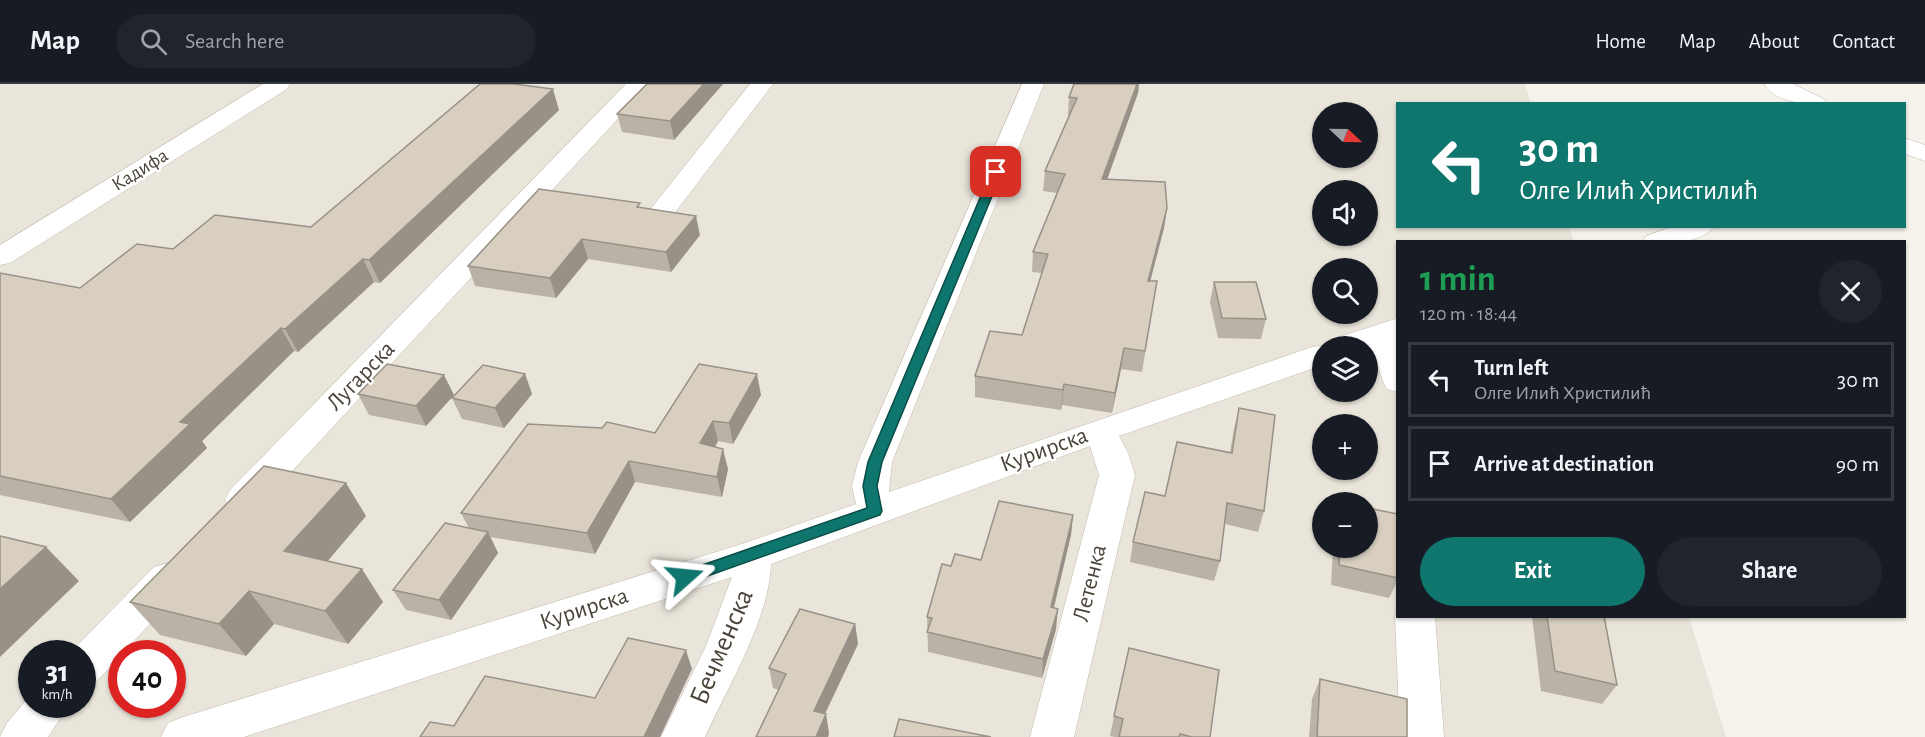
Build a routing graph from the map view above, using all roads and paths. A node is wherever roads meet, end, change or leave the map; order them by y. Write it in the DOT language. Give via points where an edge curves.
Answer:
graph roads {
  1 [pos="279,84"];
  2 [pos="639,84"];
  3 [pos="762,84"];
  4 [pos="1034,84"];
  5 [pos="1775,84"];
  6 [pos="1812,102"];
  7 [pos="1906,145"];
  8 [pos="1925,154"];
  9 [pos="1906,160"];
  10 [pos="658,217"];
  11 [pos="1695,228"];
  12 [pos="1662,240"];
  13 [pos="0,257"];
  14 [pos="1389,331"];
  15 [pos="1374,336"];
  16 [pos="1312,358"];
  17 [pos="1396,370"];
  18 [pos="1099,430"];
  19 [pos="875,511"];
  20 [pos="222,522"];
  21 [pos="753,555"];
  22 [pos="189,557"];
  23 [pos="1415,618"];
  24 [pos="96,653"];
  25 [pos="37,718"];
  26 [pos="22,737"];
  27 [pos="183,737"];
  28 [pos="683,737"];
  29 [pos="1052,737"];
  30 [pos="1422,737"];
  1 -- 13 [label="street, Кадифа"];
  2 -- 20 [label="street, Лугарска"];
  3 -- 10 [label="street"];
  4 -- 19 [label="street" via="875,462 870,486"];
  5 -- 6 [label="street"];
  7 -- 8 [label="street"];
  8 -- 9 [label="street"];
  11 -- 12 [label="street"];
  14 -- 15 [label="street"];
  14 -- 17 [label="street"];
  16 -- 18 [label="street, Курирска"];
  18 -- 19 [label="street, Курирска"];
  18 -- 29 [label="street, Летенка" via="1117,474"];
  19 -- 21 [label="street, Курирска"];
  21 -- 27 [label="street, Курирска"];
  21 -- 28 [label="street, Бечменска" via="755,568 747,598"];
  22 -- 24 [label="street"];
  23 -- 30 [label="street"];
  25 -- 26 [label="street"];
}
